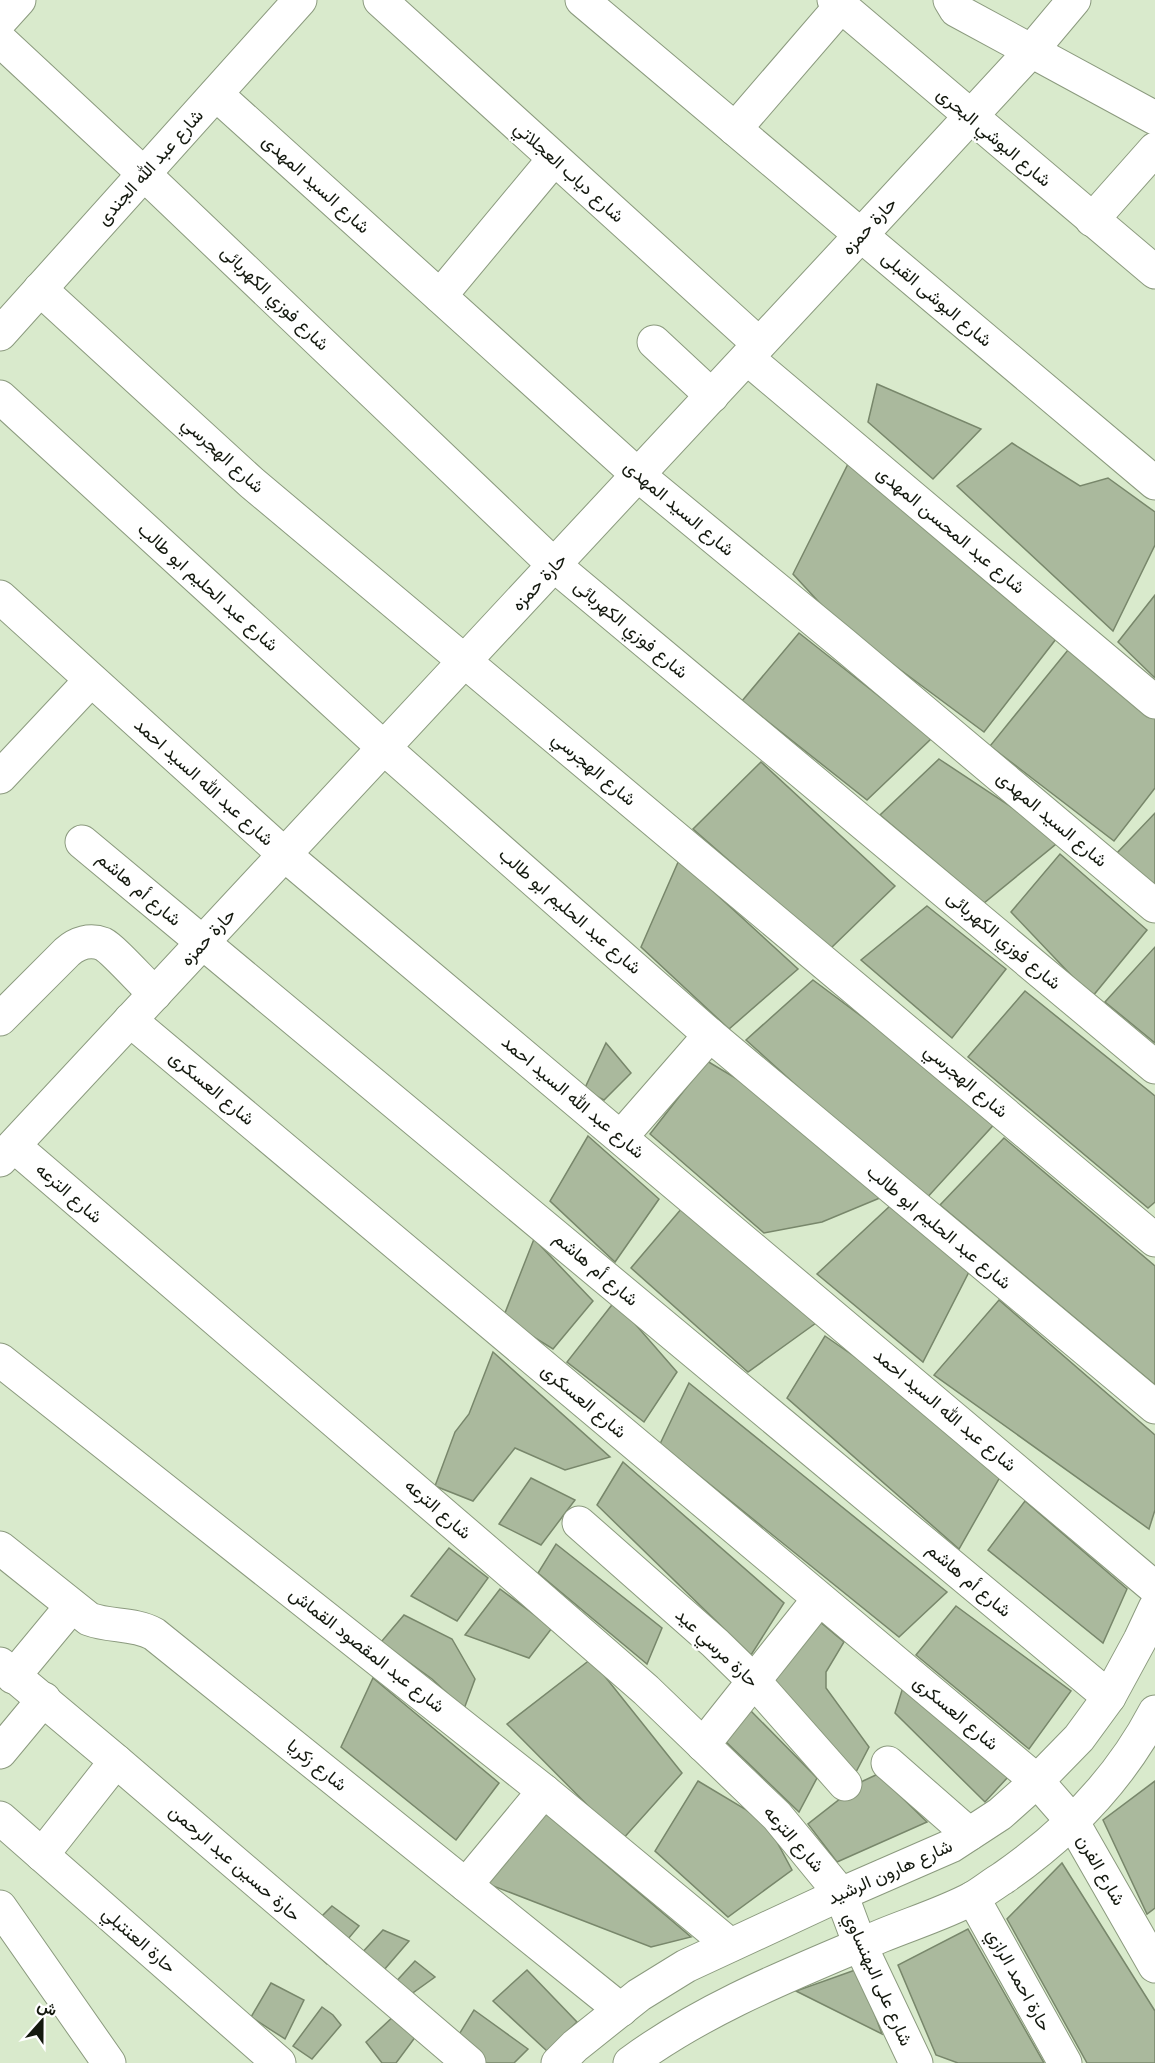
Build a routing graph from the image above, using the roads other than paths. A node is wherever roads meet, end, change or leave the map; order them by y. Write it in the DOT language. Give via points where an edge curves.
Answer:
graph roads {
  1 [pos="19,0"];
  2 [pos="300,0"];
  3 [pos="380,0"];
  4 [pos="582,0"];
  5 [pos="950,0"];
  6 [pos="1074,0"];
  7 [pos="838,3"];
  8 [pos="0,21"];
  9 [pos="0,40"];
  10 [pos="1032,50"];
  11 [pos="216,94"];
  12 [pos="970,116"];
  13 [pos="1155,118"];
  14 [pos="735,129"];
  15 [pos="1155,149"];
  16 [pos="554,159"];
  17 [pos="144,174"];
  18 [pos="1092,220"];
  19 [pos="861,235"];
  20 [pos="1155,272"];
  21 [pos="40,289"];
  22 [pos="441,297"];
  23 [pos="0,334"];
  24 [pos="654,342"];
  25 [pos="753,351"];
  26 [pos="711,396"];
  27 [pos="0,397"];
  28 [pos="638,475"];
  29 [pos="1155,483"];
  30 [pos="554,565"];
  31 [pos="0,597"];
  32 [pos="465,661"];
  33 [pos="91,680"];
  34 [pos="1155,702"];
  35 [pos="384,748"];
  36 [pos="0,777"];
  37 [pos="82,842"];
  38 [pos="285,855"];
  39 [pos="1155,906"];
  40 [pos="203,942"];
  41 [pos="155,994"];
  42 [pos="6,1000"];
  43 [pos="130,1020"];
  44 [pos="710,1035"];
  45 [pos="1155,1066"];
  46 [pos="621,1137"];
  47 [pos="7,1153"];
  48 [pos="1155,1240"];
  49 [pos="0,1360"];
  50 [pos="1155,1407"];
  51 [pos="579,1523"];
  52 [pos="0,1548"];
  53 [pos="1155,1588"];
  54 [pos="819,1599"];
  55 [pos="71,1607"];
  56 [pos="1155,1608"];
  57 [pos="7,1670"];
  58 [pos="754,1681"];
  59 [pos="1109,1697"];
  60 [pos="44,1700"];
  61 [pos="1155,1712"];
  62 [pos="703,1745"];
  63 [pos="0,1752"];
  64 [pos="116,1761"];
  65 [pos="888,1763"];
  66 [pos="1037,1781"];
  67 [pos="845,1784"];
  68 [pos="544,1791"];
  69 [pos="0,1818"];
  70 [pos="1072,1821"];
  71 [pos="969,1834"];
  72 [pos="42,1855"];
  73 [pos="466,1885"];
  74 [pos="841,1894"];
  75 [pos="973,1898"];
  76 [pos="0,1907"];
  77 [pos="730,1945"];
  78 [pos="860,1945"];
  79 [pos="1151,1948"];
  80 [pos="621,2010"];
  81 [pos="909,2060"];
  82 [pos="109,2063"];
  83 [pos="279,2063"];
  84 [pos="469,2063"];
  85 [pos="558,2063"];
  86 [pos="630,2063"];
  87 [pos="1065,2063"];
  1 -- 8 [label="street"];
  2 -- 11 [label="street, شارع عبد الله الجندى"];
  3 -- 16 [label="street, شارع دياب العجلاتي"];
  4 -- 14 [label="street, شارع البوشى القبلى"];
  5 -- 10 [label="street" via="956,10"];
  6 -- 10 [label="street, حارة حمزه"];
  7 -- 12 [label="street, شارع البوشي البحرى"];
  7 -- 14 [label="street"];
  9 -- 17 [label="street, شارع فوزي الكهربائى"];
  10 -- 12 [label="street, حارة حمزه"];
  10 -- 13 [label="street"];
  11 -- 17 [label="street, شارع عبد الله الجندى"];
  11 -- 22 [label="street, شارع السيد المهدى"];
  12 -- 18 [label="street, شارع البوشي البحرى"];
  12 -- 19 [label="street, حارة حمزه"];
  14 -- 19 [label="street, شارع البوشى القبلى"];
  15 -- 18 [label="street"];
  16 -- 22 [label="street"];
  16 -- 25 [label="street, شارع دياب العجلاتي"];
  17 -- 21 [label="street, شارع عبد الله الجندى"];
  17 -- 30 [label="street, شارع فوزي الكهربائى"];
  18 -- 20 [label="street, شارع البوشي البحرى"];
  19 -- 25 [label="street, حارة حمزه"];
  19 -- 29 [label="street, شارع البوشى القبلى"];
  21 -- 23 [label="street, شارع عبد الله الجندى"];
  21 -- 32 [label="street, شارع الهجرسي" via="252,483"];
  22 -- 28 [label="street, شارع السيد المهدى"];
  24 -- 26 [label="street"];
  25 -- 26 [label="street, حارة حمزه"];
  25 -- 34 [label="street, شارع عبد المحسن المهدى"];
  26 -- 28 [label="street, حارة حمزه"];
  27 -- 35 [label="street, شارع عبد الحليم ابو طالب"];
  28 -- 30 [label="street, حارة حمزه"];
  28 -- 39 [label="street, شارع السيد المهدى"];
  30 -- 32 [label="street, حارة حمزه"];
  30 -- 45 [label="street, شارع فوزي الكهربائى"];
  31 -- 33 [label="street, شارع عبد الله السيد احمد"];
  32 -- 35 [label="street, حارة حمزه"];
  32 -- 48 [label="street, شارع الهجرسي"];
  33 -- 36 [label="street"];
  33 -- 38 [label="street, شارع عبد الله السيد احمد"];
  35 -- 38 [label="street, حارة حمزه"];
  35 -- 44 [label="street, شارع عبد الحليم ابو طالب"];
  37 -- 40 [label="street, شارع أم هاشم"];
  38 -- 40 [label="street, حارة حمزه"];
  38 -- 46 [label="street, شارع عبد الله السيد احمد"];
  40 -- 41 [label="street, حارة حمزه"];
  40 -- 59 [label="street, شارع أم هاشم"];
  41 -- 42 [label="street" via="105,945 89,942 73,946"];
  41 -- 43 [label="street, حارة حمزه"];
  43 -- 47 [label="street, حارة حمزه"];
  43 -- 54 [label="street, شارع العسكرى"];
  44 -- 46 [label="street"];
  44 -- 50 [label="street, شارع عبد الحليم ابو طالب"];
  46 -- 53 [label="street, شارع عبد الله السيد احمد"];
  47 -- 62 [label="street, شارع الترعه" via="522,1582"];
  49 -- 68 [label="street, شارع عبد المقصود القماش"];
  51 -- 58 [label="street, حارة مرسي عيد"];
  52 -- 55 [label="street, شارع زكريا"];
  54 -- 58 [label="street"];
  54 -- 66 [label="street, شارع العسكرى"];
  55 -- 57 [label="street"];
  55 -- 73 [label="street, شارع زكريا" via="95,1622 154,1634"];
  56 -- 59 [label="street, شارع هارون الرشيد"];
  57 -- 60 [label="street, حارة حسين عبد الرحمن"];
  58 -- 62 [label="street"];
  58 -- 67 [label="street, حارة مرسي عيد"];
  59 -- 66 [label="street, شارع هارون الرشيد" via="1079,1738"];
  60 -- 63 [label="street"];
  60 -- 64 [label="street, حارة حسين عبد الرحمن"];
  61 -- 70 [label="street" via="1113,1777"];
  62 -- 74 [label="street, شارع الترعه" via="777,1816"];
  64 -- 72 [label="street"];
  64 -- 84 [label="street, حارة حسين عبد الرحمن"];
  65 -- 71 [label="street"];
  66 -- 70 [label="street, شارع الفرن"];
  66 -- 71 [label="street, شارع هارون الرشيد" via="1000,1814"];
  68 -- 73 [label="street"];
  68 -- 77 [label="street, شارع عبد المقصود القماش"];
  69 -- 72 [label="street, حارة العنتبلي"];
  70 -- 75 [label="street" via="1030,1859"];
  70 -- 79 [label="street, شارع الفرن"];
  71 -- 74 [label="street, شارع هارون الرشيد" via="951,1846"];
  72 -- 83 [label="street, حارة العنتبلي"];
  73 -- 80 [label="street, شارع زكريا"];
  74 -- 77 [label="street, شارع هارون الرشيد"];
  74 -- 78 [label="street, شارع على البهنساوي"];
  75 -- 78 [label="street"];
  75 -- 87 [label="street, حارة احمد الرازي"];
  76 -- 82 [label="street"];
  77 -- 80 [label="street, شارع هارون الرشيد" via="686,1966"];
  78 -- 81 [label="street, شارع على البهنساوي"];
  78 -- 86 [label="street" via="705,2015"];
  80 -- 85 [label="street, شارع هارون الرشيد"];
}
